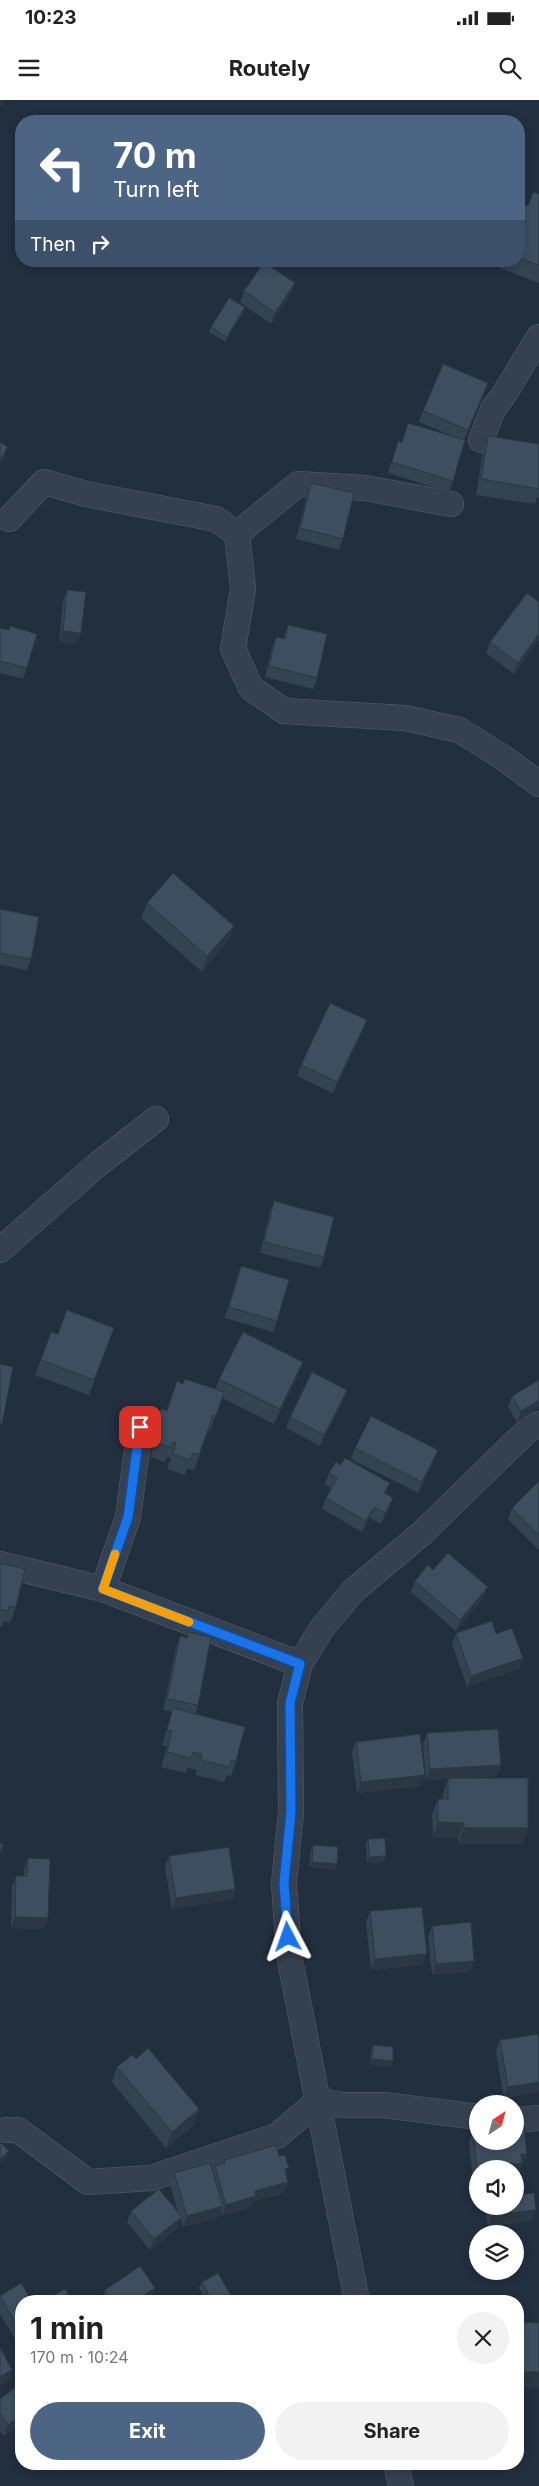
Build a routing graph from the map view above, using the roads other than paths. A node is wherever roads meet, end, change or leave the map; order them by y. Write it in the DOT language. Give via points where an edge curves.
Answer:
graph roads {
  1 [pos="539,337"];
  2 [pos="480,440"];
  3 [pos="451,504"];
  4 [pos="9,519"];
  5 [pos="237,534"];
  6 [pos="539,784"];
  7 [pos="156,1119"];
  8 [pos="0,1250"];
  9 [pos="539,1424"];
  10 [pos="140,1427"];
  11 [pos="0,1564"];
  12 [pos="103,1589"];
  13 [pos="300,1664"];
  14 [pos="318,2101"];
  15 [pos="469,2116"];
  16 [pos="539,2118"];
  17 [pos="524,2119"];
  18 [pos="6,2130"];
  19 [pos="356,2295"];
  20 [pos="397,2470"];
  21 [pos="401,2486"];
  1 -- 2 [label="street" via="493,409"];
  3 -- 5 [label="street" via="365,488 298,484"];
  4 -- 5 [label="street" via="44,482 86,494 216,519"];
  5 -- 6 [label="street" via="243,589 233,648 251,688 284,711 405,718 459,730"];
  7 -- 8 [label="street" via="97,1164"];
  9 -- 13 [label="street" via="528,1430 421,1534 353,1591 322,1628"];
  10 -- 12 [label="street" via="128,1517"];
  11 -- 12 [label="street"];
  12 -- 13 [label="street"];
  13 -- 14 [label="street" via="290,1703 291,1812 284,1883 289,1955"];
  14 -- 15 [label="street"];
  14 -- 18 [label="street" via="277,2136 152,2178 88,2182 18,2130"];
  14 -- 19 [label="street"];
  16 -- 17 [label="street"];
  20 -- 21 [label="street"];
}
